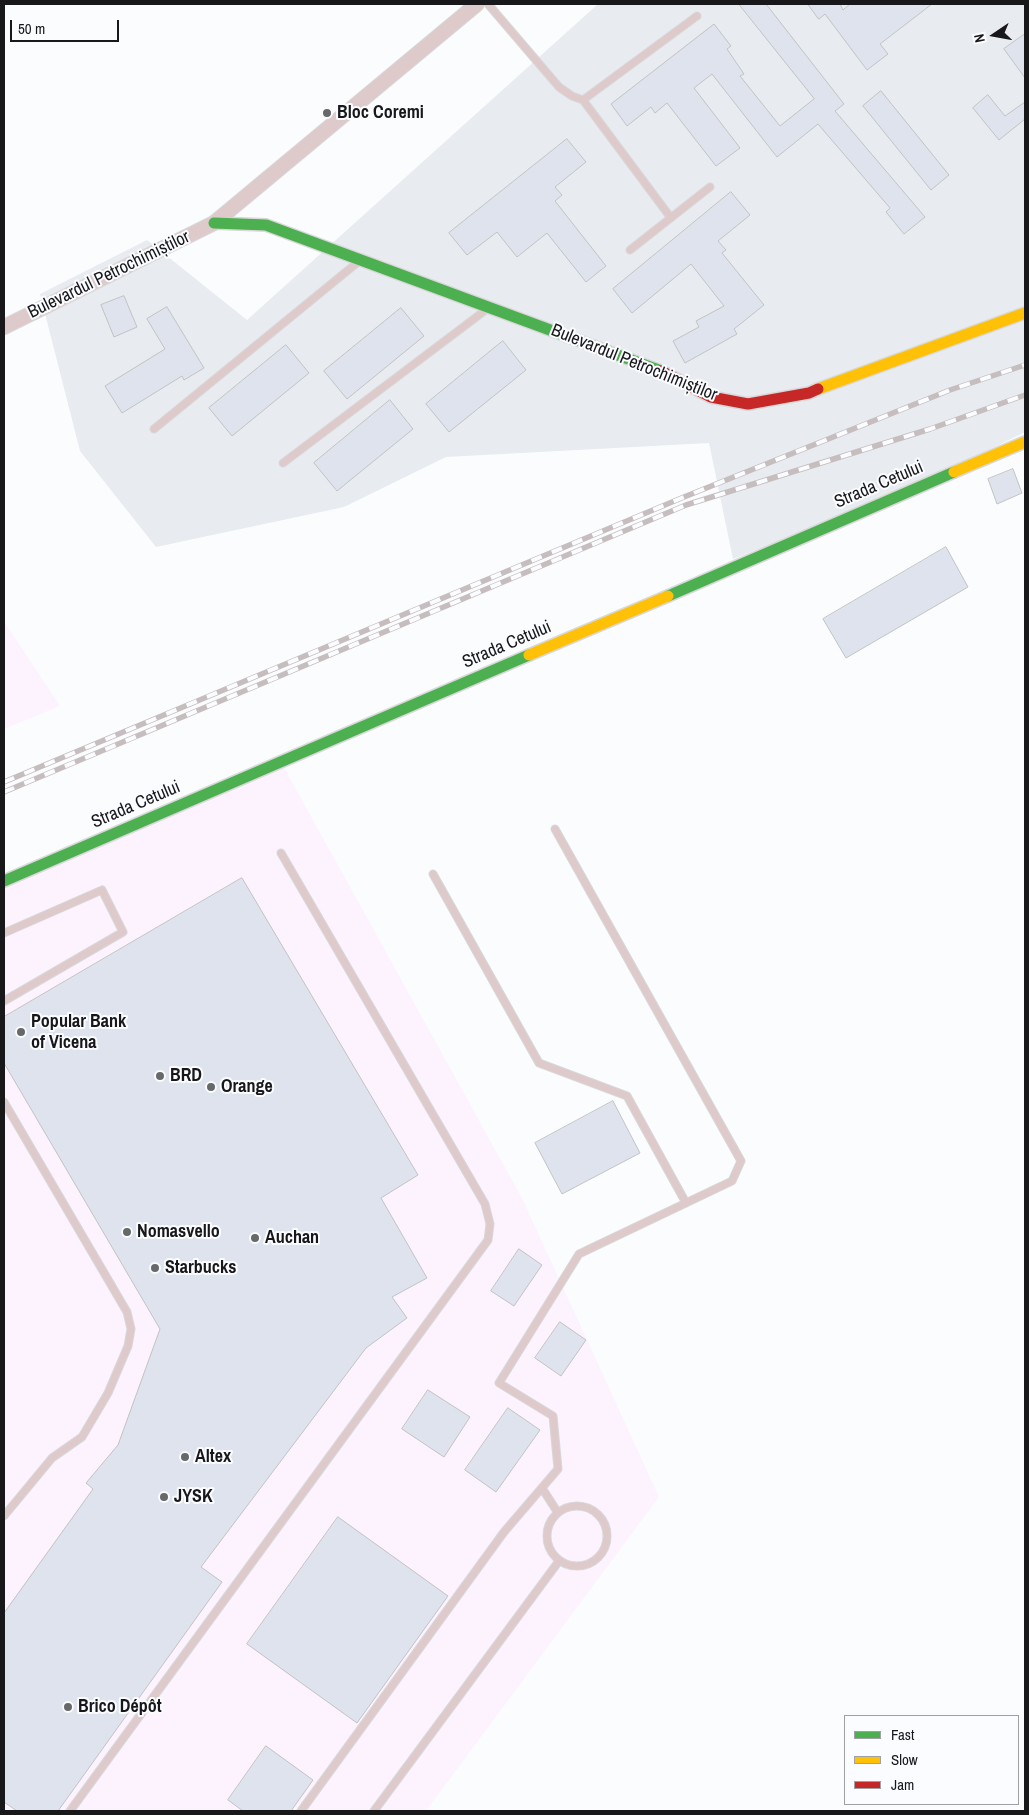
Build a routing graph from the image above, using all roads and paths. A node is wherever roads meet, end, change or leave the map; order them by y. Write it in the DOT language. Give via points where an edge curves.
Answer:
graph roads {
  1 [pos="477,4"];
  2 [pos="488,4"];
  3 [pos="697,16"];
  4 [pos="583,100"];
  5 [pos="710,187"];
  6 [pos="671,218"];
  7 [pos="214,223"];
  8 [pos="630,250"];
  9 [pos="361,260"];
  10 [pos="489,307"];
  11 [pos="1025,313"];
  12 [pos="4,327"];
  13 [pos="154,430"];
  14 [pos="1025,442"];
  15 [pos="283,463"];
  16 [pos="555,829"];
  17 [pos="281,853"];
  18 [pos="433,874"];
  19 [pos="4,881"];
  20 [pos="4,933"];
  21 [pos="4,1001"];
  22 [pos="4,1102"];
  23 [pos="686,1203"];
  24 [pos="542,1488"];
  25 [pos="558,1512"];
  26 [pos="4,1516"];
  27 [pos="559,1561"];
  28 [pos="70,1811"];
  29 [pos="301,1811"];
  30 [pos="374,1811"];
  1 -- 7 [label="street, Bulevardul Petrochimiștilor"];
  2 -- 4 [label="lane" via="558,87"];
  3 -- 4 [label="lane"];
  4 -- 6 [label="lane"];
  5 -- 6 [label="lane"];
  6 -- 8 [label="lane"];
  7 -- 9 [label="street, Bulevardul Petrochimiștilor" via="266,225"];
  7 -- 12 [label="street, Bulevardul Petrochimiștilor"];
  9 -- 10 [label="street, Bulevardul Petrochimiștilor"];
  9 -- 13 [label="lane"];
  10 -- 11 [label="street, Bulevardul Petrochimiștilor" via="659,370 711,398 748,404 809,393"];
  10 -- 15 [label="lane"];
  14 -- 19 [label="street, Strada Cetului"];
  16 -- 23 [label="lane" via="741,1161 732,1181"];
  17 -- 28 [label="lane" via="485,1204 490,1224 488,1240"];
  18 -- 23 [label="lane" via="538,1063 627,1096"];
  20 -- 21 [label="lane" via="102,890 123,932"];
  22 -- 26 [label="lane" via="127,1312 131,1329 115,1378 82,1437 52,1458"];
  23 -- 24 [label="lane" via="579,1254 499,1382 553,1416 558,1469"];
  24 -- 25 [label="lane"];
  24 -- 29 [label="lane" via="504,1532"];
  25 -- 27 [label="lane" via="550,1521 547,1543"];
  25 -- 27 [label="lane" via="567,1507 589,1508 598,1515 607,1535 600,1556 591,1563 569,1566"];
  27 -- 30 [label="lane"];
}
